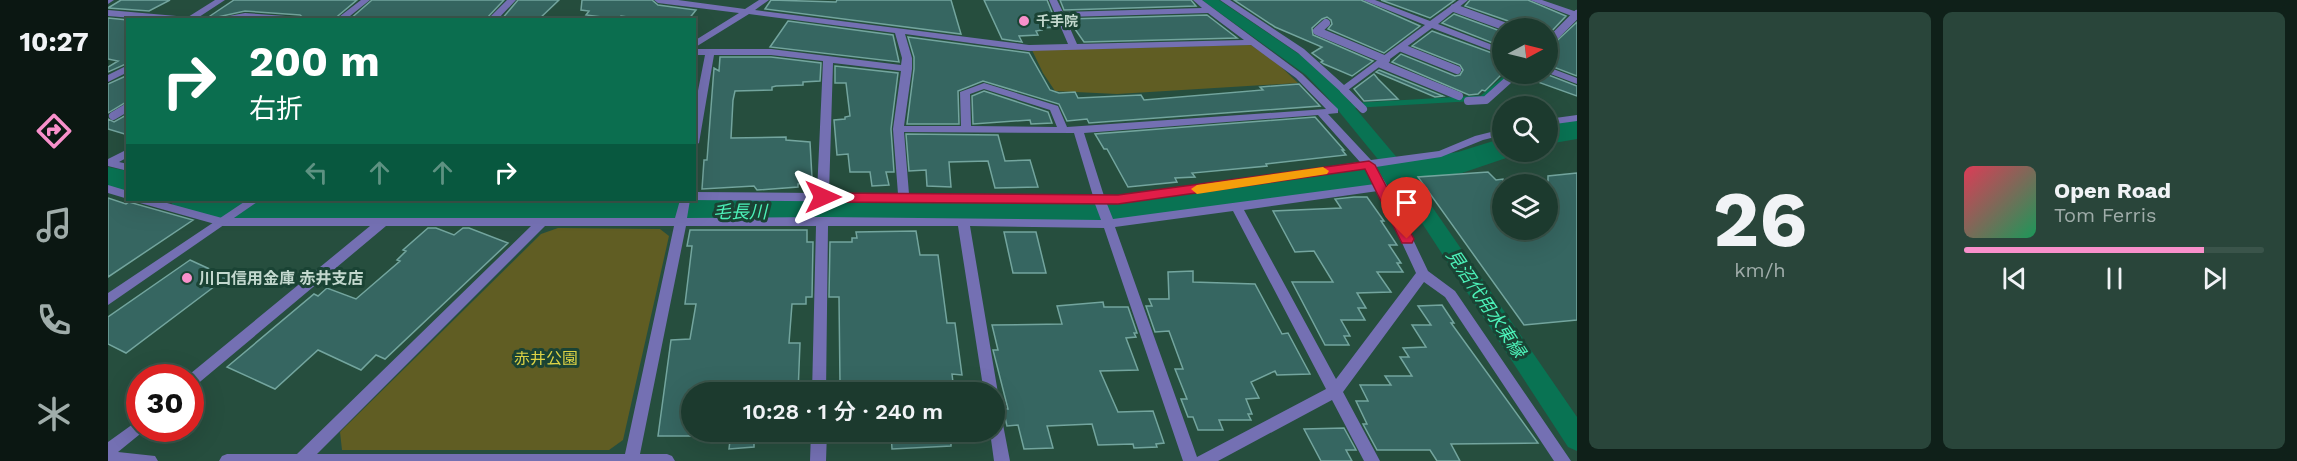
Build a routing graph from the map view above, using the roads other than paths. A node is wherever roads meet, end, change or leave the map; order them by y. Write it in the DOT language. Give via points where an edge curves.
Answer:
graph roads {
  1 [pos="221,0"];
  2 [pos="366,0"];
  3 [pos="512,0"];
  4 [pos="658,0"];
  5 [pos="765,0"];
  6 [pos="1053,0"];
  7 [pos="1197,0"];
  8 [pos="1224,0"];
  9 [pos="1367,0"];
  10 [pos="1464,0"];
  11 [pos="1534,0"];
  12 [pos="678,1"];
  13 [pos="727,4"];
  14 [pos="1454,8"];
  15 [pos="1210,10"];
  16 [pos="747,12"];
  17 [pos="108,13"];
  18 [pos="1059,15"];
  19 [pos="1577,15"];
  20 [pos="176,18"];
  21 [pos="192,18"];
  22 [pos="342,18"];
  23 [pos="493,18"];
  24 [pos="1492,22"];
  25 [pos="1326,23"];
  26 [pos="1430,24"];
  27 [pos="899,31"];
  28 [pos="1558,33"];
  29 [pos="1255,42"];
  30 [pos="696,44"];
  31 [pos="1074,47"];
  32 [pos="1402,48"];
  33 [pos="1492,48"];
  34 [pos="696,52"];
  35 [pos="710,52"];
  36 [pos="828,61"];
  37 [pos="1384,62"];
  38 [pos="126,69"];
  39 [pos="907,69"];
  40 [pos="1457,70"];
  41 [pos="1558,74"];
  42 [pos="110,77"];
  43 [pos="126,80"];
  44 [pos="1577,81"];
  45 [pos="1504,84"];
  46 [pos="1344,90"];
  47 [pos="1459,96"];
  48 [pos="1468,101"];
  49 [pos="126,108"];
  50 [pos="1363,109"];
  51 [pos="1322,114"];
  52 [pos="113,116"];
  53 [pos="1577,118"];
  54 [pos="1558,121"];
  55 [pos="898,129"];
  56 [pos="966,129"];
  57 [pos="1078,130"];
  58 [pos="1064,131"];
  59 [pos="696,132"];
  60 [pos="1492,135"];
  61 [pos="126,153"];
  62 [pos="109,163"];
  63 [pos="1369,165"];
  64 [pos="126,167"];
  65 [pos="1382,187"];
  66 [pos="108,189"];
  67 [pos="126,194"];
  68 [pos="696,196"];
  69 [pos="823,197"];
  70 [pos="904,198"];
  71 [pos="1100,200"];
  72 [pos="148,201"];
  73 [pos="685,201"];
  74 [pos="250,202"];
  75 [pos="1237,208"];
  76 [pos="225,219"];
  77 [pos="382,222"];
  78 [pos="542,222"];
  79 [pos="822,222"];
  80 [pos="963,222"];
  81 [pos="681,223"];
  82 [pos="1108,224"];
  83 [pos="1424,274"];
  84 [pos="108,300"];
  85 [pos="204,370"];
  86 [pos="819,382"];
  87 [pos="989,382"];
  88 [pos="1335,391"];
  89 [pos="126,436"];
  90 [pos="819,442"];
  91 [pos="999,442"];
  92 [pos="108,451"];
  93 [pos="108,458"];
  94 [pos="301,460"];
  95 [pos="462,460"];
  96 [pos="150,461"];
  97 [pos="227,461"];
  98 [pos="631,461"];
  99 [pos="667,461"];
  100 [pos="818,461"];
  101 [pos="1002,461"];
  102 [pos="1191,461"];
  103 [pos="1203,461"];
  104 [pos="1372,461"];
  105 [pos="1563,461"];
  1 -- 21 [label="street"];
  2 -- 22 [label="street"];
  3 -- 23 [label="street"];
  4 -- 12 [label="street"];
  5 -- 16 [label="street"];
  6 -- 18 [label="street"];
  7 -- 15 [label="street"];
  8 -- 46 [label="street" via="1301,51"];
  9 -- 26 [label="street"];
  10 -- 14 [label="street"];
  11 -- 19 [label="street"];
  12 -- 13 [label="street"];
  13 -- 16 [label="street"];
  14 -- 24 [label="lane"];
  14 -- 26 [label="street"];
  15 -- 18 [label="street"];
  15 -- 29 [label="street"];
  16 -- 27 [label="street"];
  16 -- 30 [label="street"];
  17 -- 20 [label="street"];
  18 -- 31 [label="street"];
  19 -- 28 [label="lane"];
  25 -- 37 [label="lane" via="1317,31"];
  26 -- 32 [label="street"];
  26 -- 33 [label="street"];
  27 -- 31 [label="street" via="1029,48"];
  27 -- 39 [label="street"];
  29 -- 31 [label="street"];
  29 -- 51 [label="street" via="1299,76 1334,111"];
  32 -- 37 [label="street"];
  32 -- 40 [label="lane"];
  34 -- 35 [label="street"];
  35 -- 36 [label="street" via="771,52"];
  35 -- 59 [label="street"];
  36 -- 39 [label="street"];
  36 -- 69 [label="street"];
  37 -- 46 [label="street"];
  37 -- 47 [label="lane"];
  38 -- 42 [label="street"];
  39 -- 55 [label="street"];
  41 -- 44 [label="street"];
  42 -- 43 [label="street"];
  45 -- 48 [label="lane" via="1486,100"];
  46 -- 50 [label="lane"];
  49 -- 52 [label="lane"];
  51 -- 57 [label="street"];
  51 -- 63 [label="street"];
  53 -- 54 [label="street"];
  55 -- 56 [label="street"];
  55 -- 70 [label="street"];
  56 -- 58 [label="street"];
  56 -- 58 [label="street" via="965,92 984,86 1054,108"];
  57 -- 58 [label="street"];
  57 -- 71 [label="street"];
  60 -- 63 [label="street" via="1441,154"];
  61 -- 62 [label="street"];
  62 -- 64 [label="street"];
  63 -- 65 [label="street"];
  63 -- 71 [label="street"];
  65 -- 75 [label="street"];
  65 -- 83 [label="street"];
  66 -- 67 [label="street"];
  68 -- 69 [label="street"];
  69 -- 70 [label="street"];
  70 -- 71 [label="street"];
  71 -- 82 [label="street"];
  72 -- 76 [label="street"];
  73 -- 81 [label="street"];
  74 -- 76 [label="street"];
  75 -- 82 [label="street"];
  75 -- 88 [label="street"];
  76 -- 77 [label="street"];
  76 -- 84 [label="street"];
  77 -- 78 [label="street"];
  77 -- 85 [label="street"];
  78 -- 81 [label="street"];
  78 -- 94 [label="street"];
  79 -- 80 [label="street"];
  79 -- 81 [label="street"];
  79 -- 86 [label="street"];
  80 -- 82 [label="street"];
  80 -- 87 [label="street"];
  81 -- 98 [label="street"];
  82 -- 102 [label="street"];
  83 -- 88 [label="street"];
  83 -- 105 [label="street" via="1450,294"];
  88 -- 103 [label="street"];
  88 -- 104 [label="street"];
  89 -- 92 [label="street"];
  90 -- 100 [label="street"];
  91 -- 101 [label="street"];
  93 -- 96 [label="street"];
  94 -- 95 [label="street"];
  94 -- 97 [label="street"];
  95 -- 98 [label="street"];
  98 -- 99 [label="street"];
}
